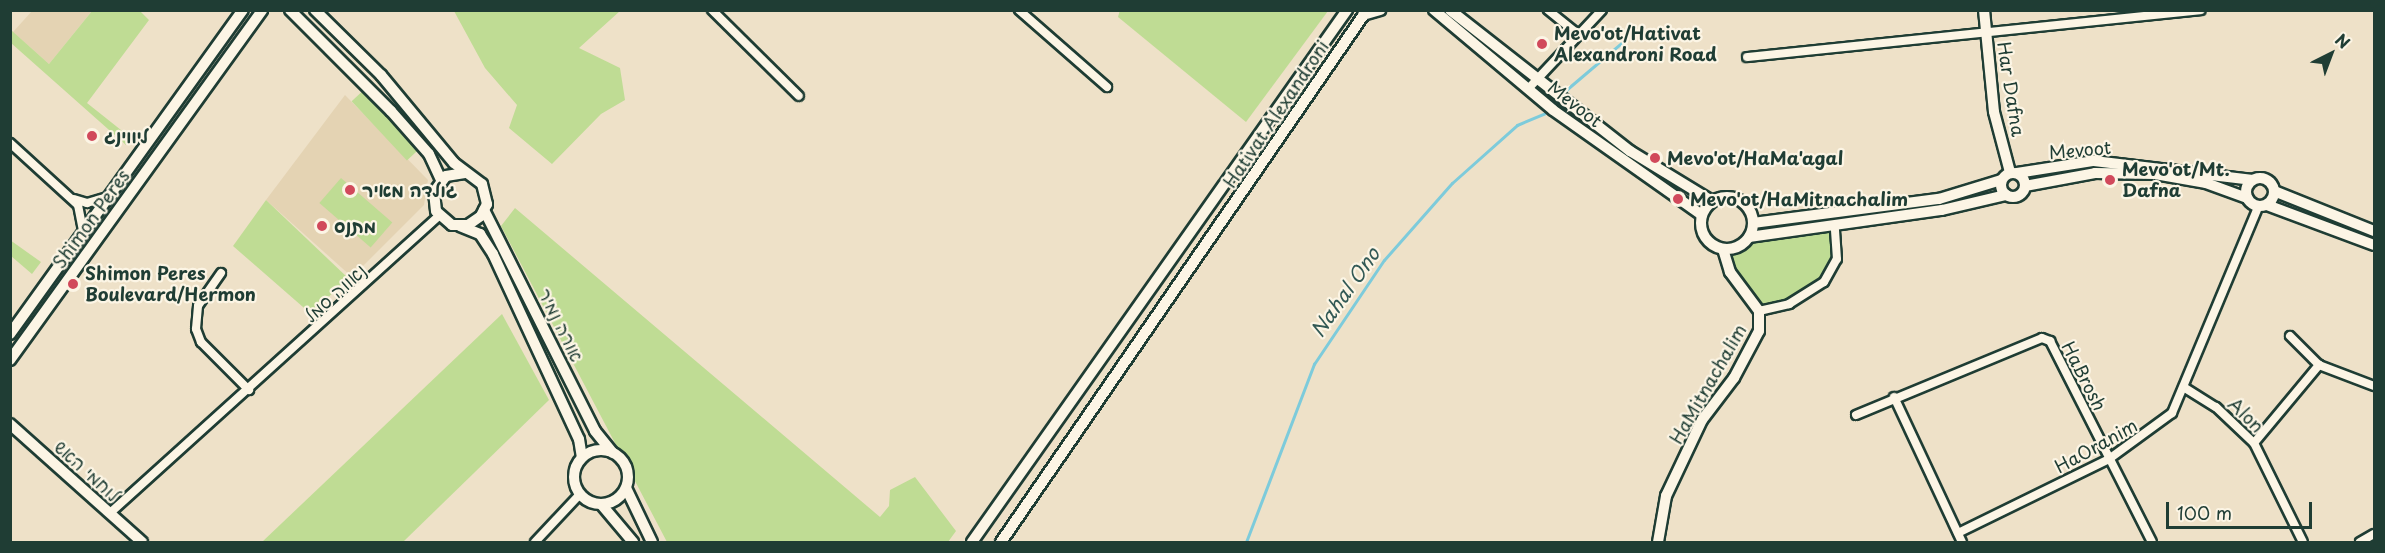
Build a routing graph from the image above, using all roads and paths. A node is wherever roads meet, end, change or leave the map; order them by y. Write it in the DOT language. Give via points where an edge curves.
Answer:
graph roads {
  1 [pos="243,10"];
  2 [pos="262,10"];
  3 [pos="290,10"];
  4 [pos="315,10"];
  5 [pos="712,10"];
  6 [pos="1019,10"];
  7 [pos="1347,10"];
  8 [pos="1380,10"];
  9 [pos="1434,10"];
  10 [pos="1450,10"];
  11 [pos="1548,10"];
  12 [pos="1602,10"];
  13 [pos="1984,10"];
  14 [pos="2201,10"];
  15 [pos="1365,13"];
  16 [pos="1985,33"];
  17 [pos="1578,34"];
  18 [pos="1747,57"];
  19 [pos="1536,79"];
  20 [pos="1107,87"];
  21 [pos="1528,89"];
  22 [pos="799,96"];
  23 [pos="10,143"];
  24 [pos="465,172"];
  25 [pos="2014,173"];
  26 [pos="441,180"];
  27 [pos="2001,180"];
  28 [pos="2253,180"];
  29 [pos="2025,186"];
  30 [pos="2274,190"];
  31 [pos="2006,195"];
  32 [pos="108,197"];
  33 [pos="2247,198"];
  34 [pos="72,199"];
  35 [pos="1712,201"];
  36 [pos="2262,206"];
  37 [pos="484,210"];
  38 [pos="1702,215"];
  39 [pos="439,216"];
  40 [pos="1753,223"];
  41 [pos="460,226"];
  42 [pos="1836,227"];
  43 [pos="2374,231"];
  44 [pos="82,234"];
  45 [pos="1749,237"];
  46 [pos="2374,245"];
  47 [pos="1724,249"];
  48 [pos="221,273"];
  49 [pos="1759,311"];
  50 [pos="10,334"];
  51 [pos="2290,336"];
  52 [pos="10,360"];
  53 [pos="2319,365"];
  54 [pos="2374,386"];
  55 [pos="2185,388"];
  56 [pos="249,390"];
  57 [pos="1894,397"];
  58 [pos="1856,415"];
  59 [pos="10,424"];
  60 [pos="2254,443"];
  61 [pos="613,453"];
  62 [pos="582,457"];
  63 [pos="2109,459"];
  64 [pos="626,488"];
  65 [pos="580,494"];
  66 [pos="601,504"];
  67 [pos="110,513"];
  68 [pos="1958,533"];
  69 [pos="2374,534"];
  70 [pos="142,543"];
  71 [pos="535,543"];
  72 [pos="633,543"];
  73 [pos="652,543"];
  74 [pos="972,543"];
  75 [pos="1001,543"];
  76 [pos="1658,543"];
  77 [pos="1962,543"];
  78 [pos="2152,543"];
  79 [pos="2303,543"];
  80 [pos="2360,543"];
  1 -- 32 [label="street, Shimon Peres"];
  2 -- 52 [label="street, Shimon Peres"];
  3 -- 26 [label="street" via="391,111 429,154"];
  4 -- 24 [label="street" via="381,75"];
  5 -- 22 [label="street"];
  6 -- 20 [label="street"];
  7 -- 74 [label="street, Hativat Alexandroni"];
  8 -- 15 [label="street"];
  9 -- 21 [label="street, Mevoot"];
  10 -- 19 [label="street, Mevoot"];
  11 -- 17 [label="street"];
  12 -- 17 [label="street"];
  13 -- 16 [label="street, Har Dafna"];
  14 -- 16 [label="street"];
  15 -- 75 [label="street, Hativat Alexandroni"];
  16 -- 18 [label="street"];
  16 -- 25 [label="street, Har Dafna" via="1994,112"];
  17 -- 19 [label="street"];
  19 -- 21 [label="street"];
  19 -- 35 [label="street, Mevoot" via="1630,151"];
  21 -- 38 [label="street, Mevoot"];
  23 -- 34 [label="street"];
  24 -- 26 [label="street"];
  24 -- 37 [label="street" via="485,190"];
  25 -- 27 [label="street"];
  25 -- 28 [label="street, Mevoot" via="2094,161"];
  25 -- 29 [label="street, Har Dafna"];
  26 -- 39 [label="street" via="433,198"];
  27 -- 31 [label="street"];
  27 -- 40 [label="street" via="1939,199"];
  28 -- 30 [label="street, Mevoot" via="2267,180"];
  28 -- 33 [label="street"];
  29 -- 31 [label="street, Mevoot" via="2018,196"];
  29 -- 33 [label="street, Mevoot" via="2094,173 2155,174 2206,183"];
  30 -- 36 [label="street"];
  30 -- 43 [label="street"];
  31 -- 42 [label="street"];
  32 -- 34 [label="street" via="87,203"];
  32 -- 44 [label="street, Shimon Peres"];
  33 -- 36 [label="street, Mevoot"];
  34 -- 44 [label="street" via="83,218"];
  35 -- 38 [label="street"];
  35 -- 40 [label="street" via="1735,199 1748,208"];
  36 -- 46 [label="street"];
  36 -- 55 [label="street, HaOranim"];
  37 -- 41 [label="street" via="475,221"];
  37 -- 61 [label="street, אורה נמיר" via="595,431"];
  38 -- 47 [label="street" via="1705,237"];
  39 -- 41 [label="street"];
  39 -- 56 [label="street, נאווה סמל"];
  40 -- 45 [label="street"];
  41 -- 62 [label="street, אורה נמיר" via="480,234 493,254 579,439"];
  42 -- 45 [label="street"];
  42 -- 49 [label="street" via="1837,259 1824,282 1789,304"];
  44 -- 50 [label="street, Shimon Peres"];
  45 -- 47 [label="street"];
  47 -- 49 [label="street, HaMitnachalim" via="1730,272"];
  48 -- 56 [label="street" via="198,306 196,329 201,342"];
  49 -- 76 [label="street, HaMitnachalim" via="1754,343 1702,420 1666,496"];
  51 -- 53 [label="street"];
  53 -- 54 [label="street"];
  53 -- 60 [label="street"];
  55 -- 60 [label="street, Alon" via="2216,406"];
  55 -- 63 [label="street, HaOranim" via="2154,431"];
  56 -- 67 [label="street, נאווה סמל"];
  57 -- 58 [label="street, HaBrosh"];
  57 -- 63 [label="street, HaBrosh" via="2042,338 2050,341"];
  57 -- 68 [label="street"];
  59 -- 67 [label="street, לוחמי האש"];
  60 -- 79 [label="street, Alon"];
  61 -- 62 [label="street" via="600,450"];
  61 -- 64 [label="street" via="627,468"];
  62 -- 65 [label="street" via="574,476"];
  63 -- 68 [label="street, HaOranim"];
  63 -- 78 [label="street, HaBrosh"];
  64 -- 66 [label="street" via="616,499"];
  64 -- 73 [label="street"];
  65 -- 66 [label="street"];
  65 -- 71 [label="street"];
  66 -- 72 [label="street"];
  67 -- 70 [label="street, לוחמי האש"];
  68 -- 77 [label="street"];
  69 -- 80 [label="street"];
}
